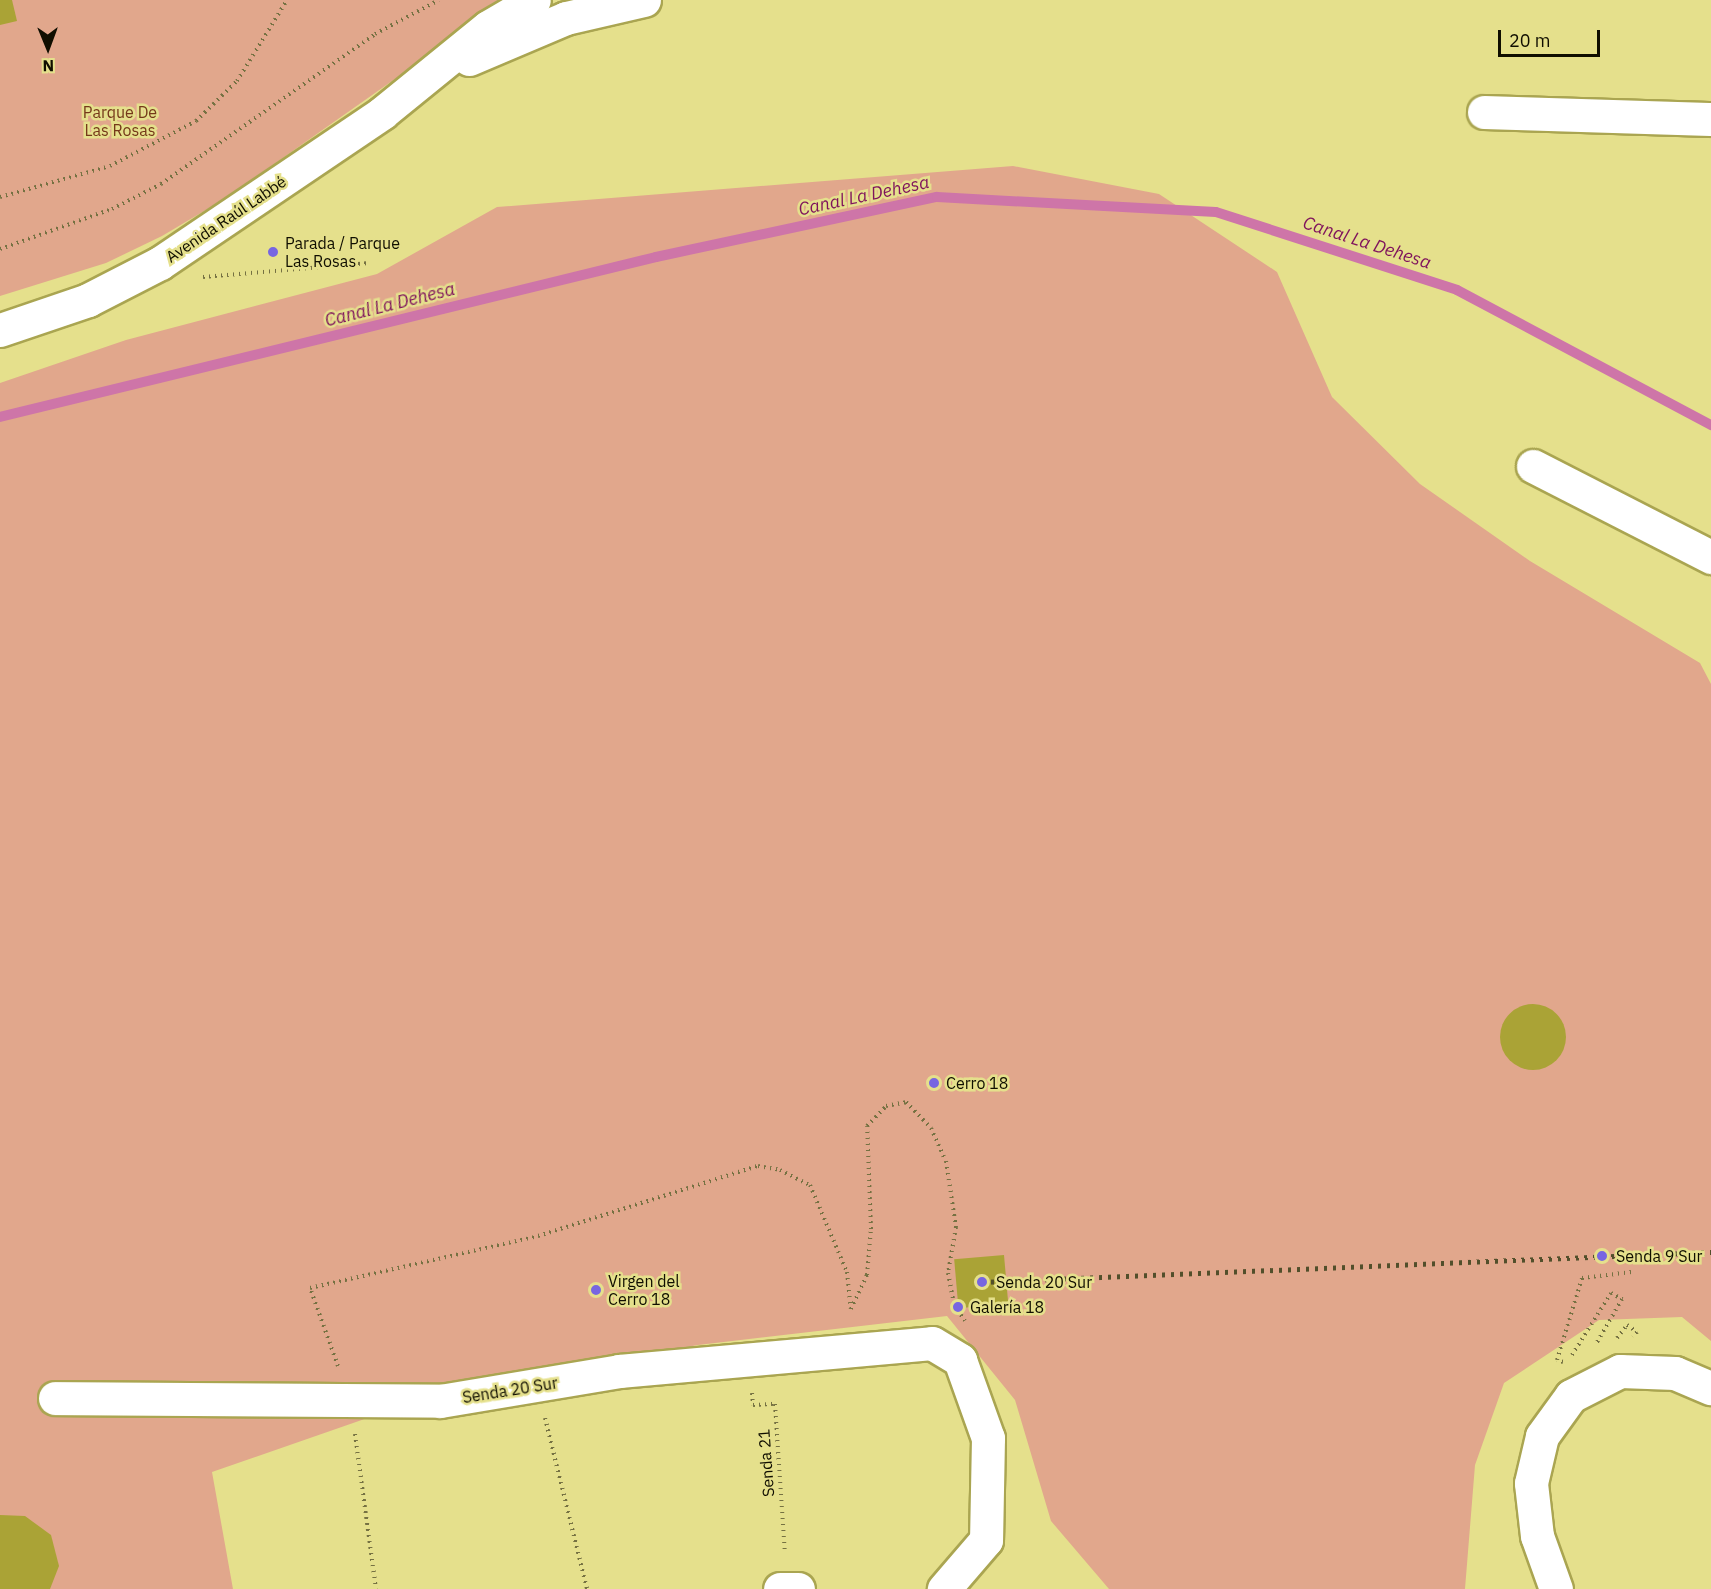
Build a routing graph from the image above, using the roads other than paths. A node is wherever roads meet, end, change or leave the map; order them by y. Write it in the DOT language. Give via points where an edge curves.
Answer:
graph roads {
  1 [pos="534,0"];
  2 [pos="644,0"];
  3 [pos="435,75"];
  4 [pos="1484,112"];
  5 [pos="1711,119"];
  6 [pos="0,330"];
  7 [pos="1533,466"];
  8 [pos="1711,557"];
  9 [pos="1711,1388"];
  10 [pos="55,1398"];
  11 [pos="944,1589"];
  12 [pos="1556,1589"];
  1 -- 3 [label="street, Avenida Raúl Labbé" via="488,27"];
  2 -- 3 [label="street, Avenida Raúl Labbé" via="566,18"];
  3 -- 6 [label="street, Avenida Raúl Labbé" via="160,263 88,300"];
  4 -- 5 [label="street"];
  7 -- 8 [label="street"];
  9 -- 12 [label="street" via="1675,1373 1620,1371 1571,1396 1542,1436 1531,1483 1537,1536"];
  10 -- 11 [label="street, Senda 20 Sur" via="440,1401 750,1359 932,1343 960,1360 988,1438 986,1540"];
}
